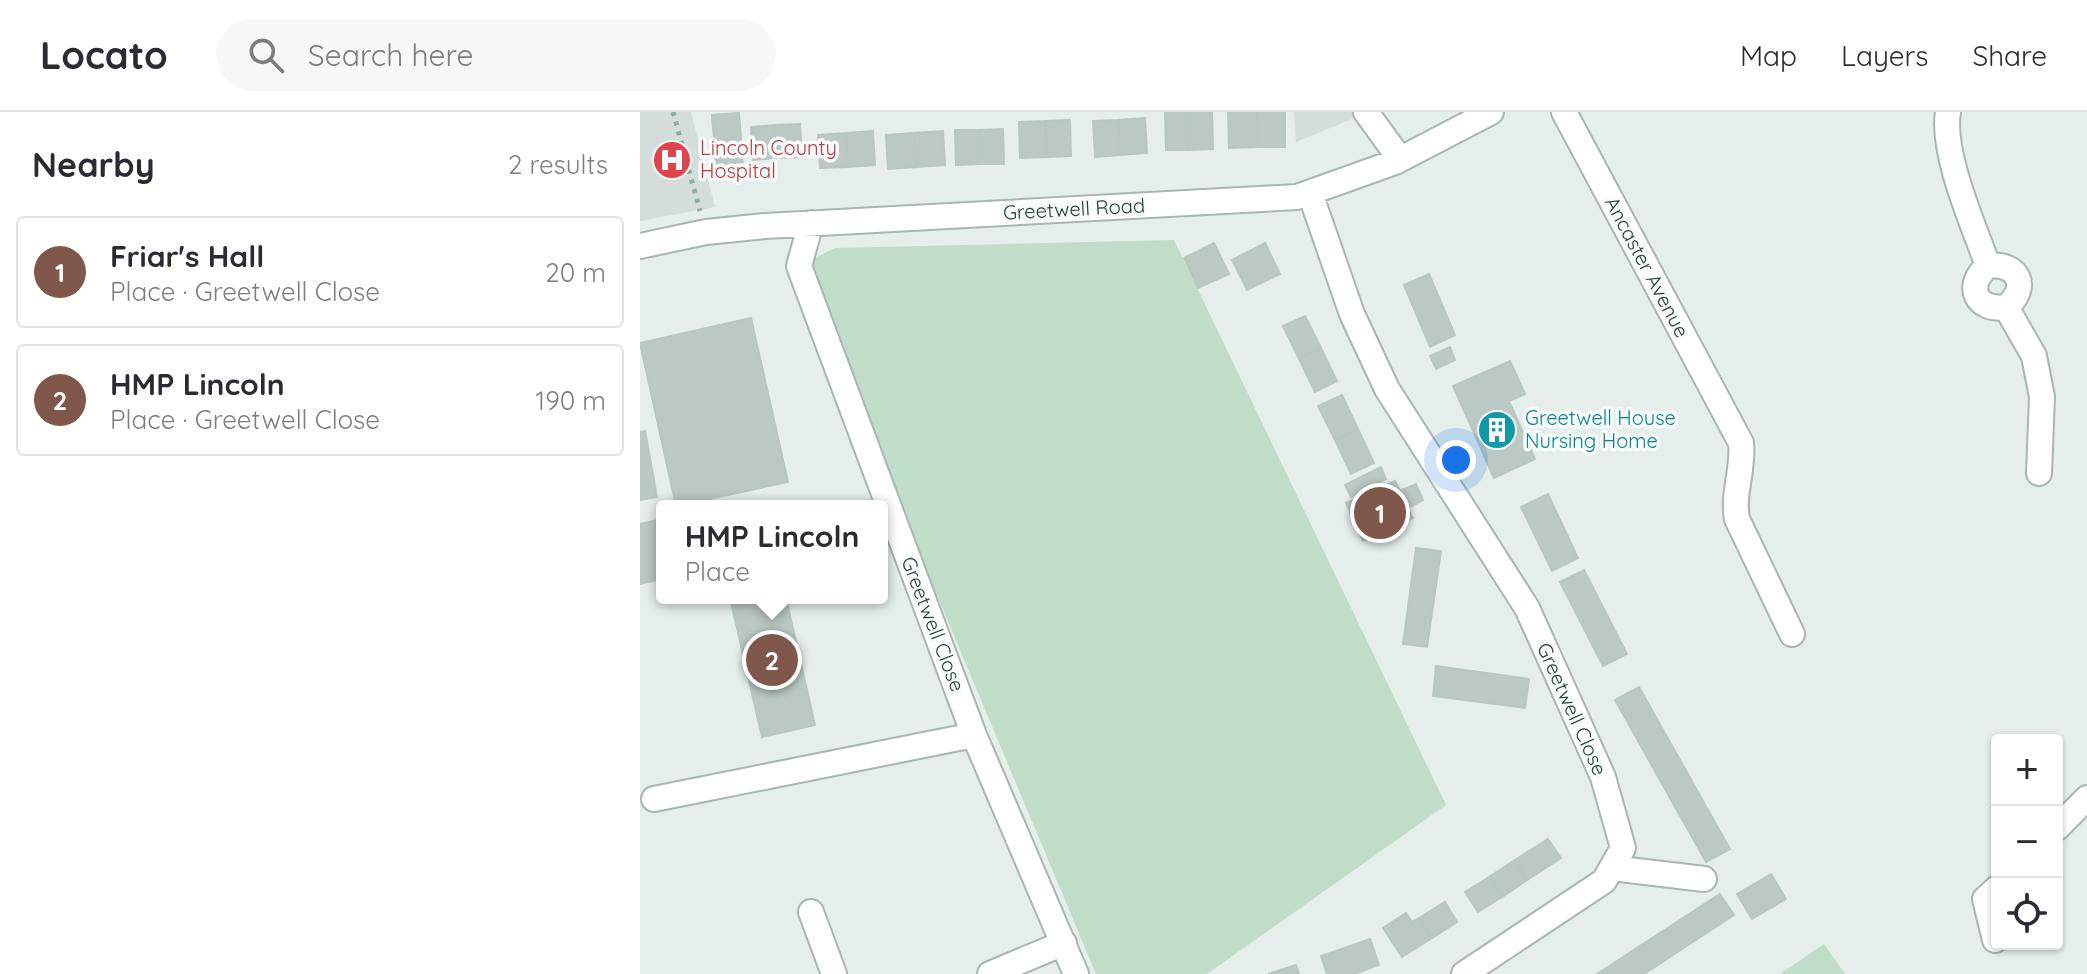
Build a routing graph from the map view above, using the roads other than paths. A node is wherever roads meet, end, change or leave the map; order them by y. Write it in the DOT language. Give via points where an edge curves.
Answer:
graph roads {
  1 [pos="1366,112"];
  2 [pos="1491,112"];
  3 [pos="1564,112"];
  4 [pos="1948,112"];
  5 [pos="1400,159"];
  6 [pos="1310,193"];
  7 [pos="811,223"];
  8 [pos="640,246"];
  9 [pos="2039,473"];
  10 [pos="886,500"];
  11 [pos="888,505"];
  12 [pos="1792,634"];
  13 [pos="974,735"];
  14 [pos="2087,798"];
  15 [pos="654,799"];
  16 [pos="2063,822"];
  17 [pos="1617,858"];
  18 [pos="1704,879"];
  19 [pos="1991,894"];
  20 [pos="811,912"];
  21 [pos="1991,924"];
  22 [pos="1064,943"];
  23 [pos="834,974"];
  24 [pos="990,974"];
  25 [pos="1076,974"];
  26 [pos="1464,974"];
  1 -- 5 [label="street"];
  2 -- 5 [label="street, Greetwell Road"];
  3 -- 12 [label="street, Ancaster Avenue" via="1741,443 1737,519"];
  4 -- 9 [label="street" via="1952,160 1988,266 2000,264 2018,278 2020,289 2006,307 2034,356 2042,397"];
  5 -- 6 [label="street, Greetwell Road"];
  6 -- 7 [label="street, Greetwell Road"];
  6 -- 17 [label="street, Greetwell Close" via="1352,314 1387,389 1527,608 1603,777"];
  7 -- 8 [label="street, Greetwell Road" via="706,232"];
  7 -- 10 [label="street, Greetwell Close" via="799,266"];
  11 -- 13 [label="street, Greetwell Close"];
  13 -- 15 [label="street"];
  13 -- 22 [label="street, Greetwell Close"];
  14 -- 16 [label="street"];
  17 -- 18 [label="street"];
  17 -- 26 [label="street" via="1604,881"];
  19 -- 21 [label="street" via="1985,899"];
  20 -- 23 [label="street"];
  22 -- 24 [label="street"];
  22 -- 25 [label="street, Greetwell Close"];
}
